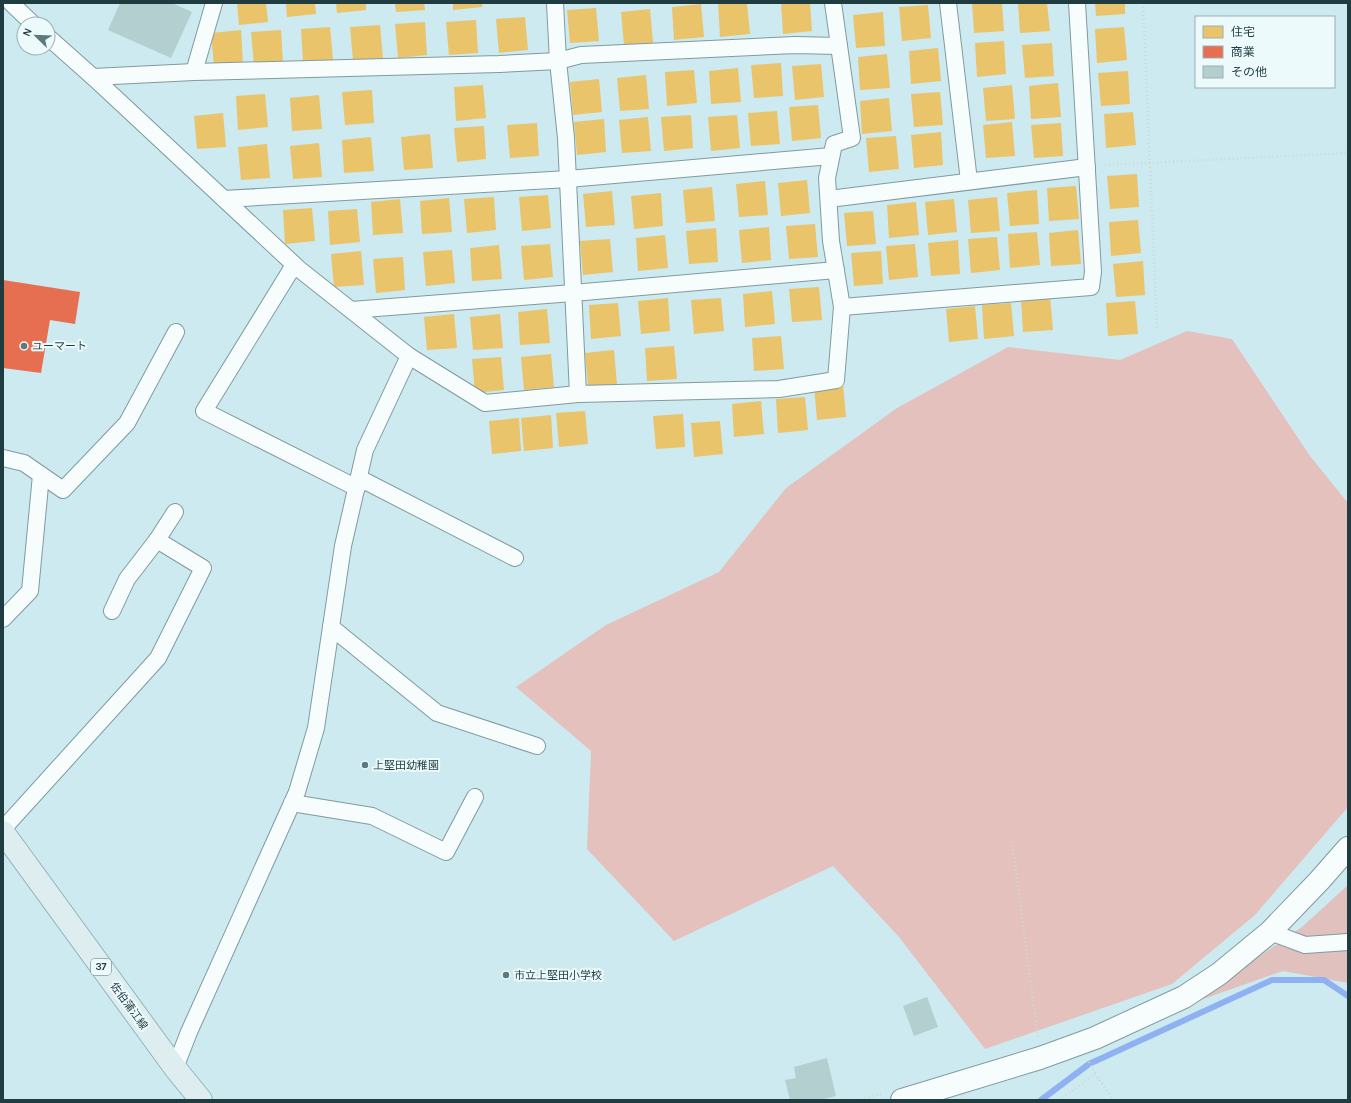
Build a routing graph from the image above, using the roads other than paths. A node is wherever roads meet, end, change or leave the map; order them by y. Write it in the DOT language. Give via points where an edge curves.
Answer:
graph roads {
  1 [pos="11,3"];
  2 [pos="214,3"];
  3 [pos="555,3"];
  4 [pos="833,3"];
  5 [pos="948,3"];
  6 [pos="1077,3"];
  7 [pos="25,16"];
  8 [pos="56,44"];
  9 [pos="839,46"];
  10 [pos="558,61"];
  11 [pos="194,72"];
  12 [pos="93,77"];
  13 [pos="832,156"];
  14 [pos="1087,167"];
  15 [pos="568,179"];
  16 [pos="969,182"];
  17 [pos="224,199"];
  18 [pos="829,199"];
  19 [pos="294,265"];
  20 [pos="836,270"];
  21 [pos="573,293"];
  22 [pos="842,307"];
  23 [pos="351,310"];
  24 [pos="176,332"];
  25 [pos="409,356"];
  26 [pos="578,394"];
  27 [pos="3,458"];
  28 [pos="41,475"];
  29 [pos="358,483"];
  30 [pos="175,512"];
  31 [pos="157,540"];
  32 [pos="515,558"];
  33 [pos="112,611"];
  34 [pos="3,619"];
  35 [pos="331,628"];
  36 [pos="537,746"];
  37 [pos="475,797"];
  38 [pos="292,803"];
  39 [pos="3,829"];
  40 [pos="3,832"];
  41 [pos="1348,848"];
  42 [pos="1270,932"];
  43 [pos="1348,942"];
  44 [pos="175,1068"];
  45 [pos="896,1095"];
  46 [pos="201,1100"];
  1 -- 7 [label="street"];
  2 -- 11 [label="street"];
  3 -- 10 [label="street"];
  4 -- 9 [label="street"];
  5 -- 16 [label="street"];
  6 -- 14 [label="street"];
  8 -- 12 [label="street"];
  9 -- 10 [label="street" via="795,45 581,55"];
  9 -- 13 [label="street" via="852,138 834,144"];
  10 -- 11 [label="street"];
  10 -- 15 [label="street"];
  11 -- 12 [label="street"];
  12 -- 17 [label="street"];
  13 -- 15 [label="street"];
  13 -- 18 [label="street" via="828,178"];
  14 -- 16 [label="street"];
  14 -- 22 [label="street" via="1093,272 1091,287"];
  15 -- 17 [label="street"];
  15 -- 21 [label="street"];
  16 -- 18 [label="street"];
  17 -- 19 [label="street"];
  18 -- 20 [label="street" via="831,241"];
  19 -- 23 [label="street"];
  19 -- 29 [label="street" via="204,411"];
  20 -- 21 [label="street"];
  20 -- 22 [label="street"];
  21 -- 23 [label="street"];
  21 -- 26 [label="street"];
  22 -- 26 [label="street" via="836,380 779,389"];
  23 -- 25 [label="street"];
  24 -- 28 [label="street" via="127,423 63,490"];
  25 -- 26 [label="street" via="485,403"];
  25 -- 29 [label="street" via="365,450"];
  27 -- 28 [label="street" via="24,463"];
  28 -- 34 [label="street" via="30,591"];
  29 -- 32 [label="street"];
  29 -- 35 [label="street" via="343,546"];
  30 -- 31 [label="street"];
  31 -- 33 [label="street" via="127,579"];
  31 -- 39 [label="street" via="203,568 158,658"];
  35 -- 36 [label="street" via="437,713"];
  35 -- 38 [label="street" via="316,728"];
  37 -- 38 [label="street" via="446,852 372,816"];
  38 -- 44 [label="street"];
  40 -- 44 [label="main road, 佐伯蒲江線 / 37"];
  41 -- 42 [label="street"];
  42 -- 43 [label="street" via="1304,946"];
  42 -- 45 [label="street" via="1218,974 1184,997 1096,1038 1040,1058"];
  44 -- 46 [label="main road, 佐伯蒲江線 / 37"];
}
